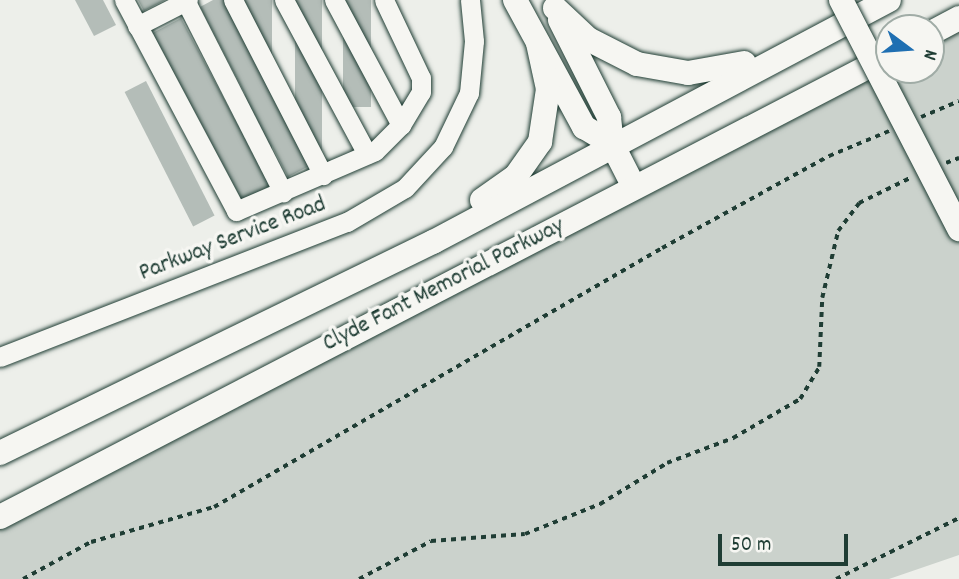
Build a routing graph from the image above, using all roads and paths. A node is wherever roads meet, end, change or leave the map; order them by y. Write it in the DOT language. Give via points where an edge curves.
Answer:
graph roads {
  1 [pos="124,0"];
  2 [pos="186,0"];
  3 [pos="233,0"];
  4 [pos="284,0"];
  5 [pos="334,0"];
  6 [pos="384,0"];
  7 [pos="470,0"];
  8 [pos="515,0"];
  9 [pos="841,0"];
  10 [pos="889,0"];
  11 [pos="553,4"];
  12 [pos="137,26"];
  13 [pos="817,36"];
  14 [pos="538,43"];
  15 [pos="875,63"];
  16 [pos="959,101"];
  17 [pos="912,121"];
  18 [pos="401,125"];
  19 [pos="900,126"];
  20 [pos="612,145"];
  21 [pos="367,154"];
  22 [pos="959,158"];
  23 [pos="935,168"];
  24 [pos="923,173"];
  25 [pos="323,175"];
  26 [pos="634,187"];
  27 [pos="283,192"];
  28 [pos="959,229"];
  29 [pos="433,242"];
  30 [pos="0,357"];
  31 [pos="0,453"];
  32 [pos="0,517"];
  33 [pos="959,518"];
  34 [pos="23,579"];
  35 [pos="359,579"];
  36 [pos="836,579"];
  1 -- 12 [label="street"];
  2 -- 12 [label="street"];
  2 -- 27 [label="street"];
  3 -- 25 [label="street"];
  4 -- 21 [label="street"];
  5 -- 18 [label="street"];
  6 -- 18 [label="street" via="421,78 421,92"];
  7 -- 30 [label="street, Parkway Service Road" via="473,66 454,127 437,156 405,188 347,222"];
  8 -- 14 [label="main road"];
  9 -- 28 [label="main road, bridge"];
  10 -- 13 [label="main road, Clyde Fant Memorial Parkway"];
  11 -- 13 [label="main road" via="612,54 688,73 742,64"];
  11 -- 20 [label="main road" via="608,117"];
  12 -- 27 [label="street" via="236,211"];
  13 -- 20 [label="main road, Clyde Fant Memorial Parkway"];
  14 -- 20 [label="main road" via="584,127"];
  14 -- 29 [label="main road" via="548,89 541,142 516,176"];
  15 -- 26 [label="main road, Clyde Fant Memorial Parkway"];
  16 -- 17 [label="path"];
  18 -- 21 [label="street"];
  19 -- 34 [label="path" via="829,156 662,248 214,507 91,542"];
  20 -- 26 [label="main road"];
  20 -- 29 [label="main road, Clyde Fant Memorial Parkway"];
  21 -- 25 [label="street"];
  22 -- 23 [label="path"];
  24 -- 35 [label="path" via="859,203 838,231 822,298 819,367 800,399 733,438 667,463 600,504 525,534 431,541"];
  25 -- 27 [label="street"];
  26 -- 32 [label="main road, Clyde Fant Memorial Parkway"];
  29 -- 31 [label="main road, Clyde Fant Memorial Parkway"];
  33 -- 36 [label="path"];
}
